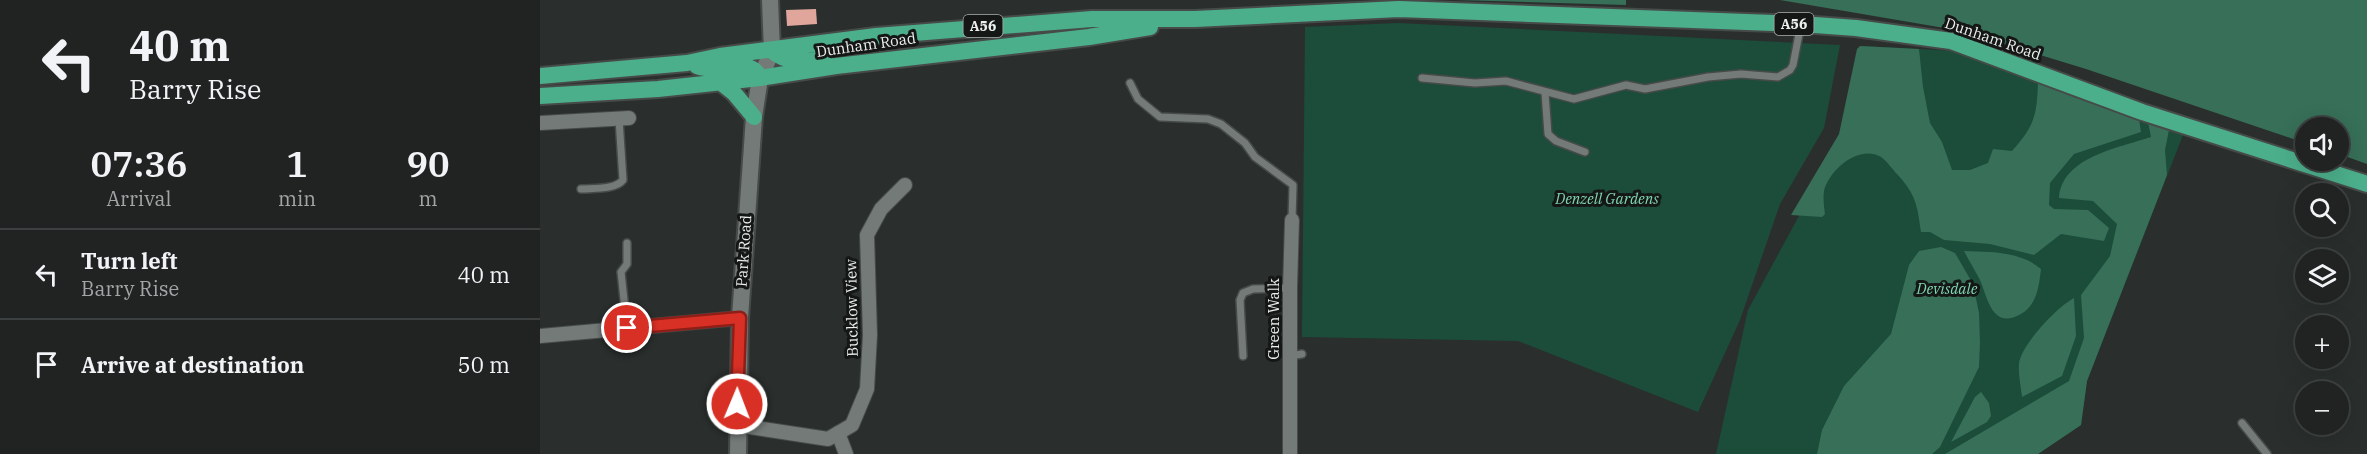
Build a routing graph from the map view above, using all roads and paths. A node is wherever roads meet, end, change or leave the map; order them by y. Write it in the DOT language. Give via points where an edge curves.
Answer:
graph roads {
  1 [pos="770,0"];
  2 [pos="1196,19"];
  3 [pos="1801,24"];
  4 [pos="772,51"];
  5 [pos="687,63"];
  6 [pos="836,66"];
  7 [pos="540,76"];
  8 [pos="760,78"];
  9 [pos="1422,78"];
  10 [pos="719,81"];
  11 [pos="1130,83"];
  12 [pos="1545,93"];
  13 [pos="540,96"];
  14 [pos="754,117"];
  15 [pos="624,118"];
  16 [pos="540,123"];
  17 [pos="1586,152"];
  18 [pos="905,184"];
  19 [pos="2367,184"];
  20 [pos="581,189"];
  21 [pos="1292,220"];
  22 [pos="627,243"];
  23 [pos="1290,288"];
  24 [pos="740,318"];
  25 [pos="627,328"];
  26 [pos="540,336"];
  27 [pos="1243,356"];
  28 [pos="2242,423"];
  29 [pos="737,425"];
  30 [pos="838,433"];
  31 [pos="738,454"];
  32 [pos="846,454"];
  33 [pos="1290,454"];
  34 [pos="2267,454"];
  1 -- 4 [label="main road"];
  2 -- 3 [label="highway, Dunham Road / A56" via="1399,9"];
  2 -- 4 [label="highway, Dunham Road / A56" via="1092,19 981,26"];
  2 -- 6 [label="highway, Dunham Road / A56" via="1089,38"];
  3 -- 12 [label="lane" via="1793,65 1778,76 1708,77 1645,89 1626,85 1574,99"];
  3 -- 19 [label="highway, Dunham Road / A56" via="1952,41 2142,112"];
  4 -- 5 [label="highway, Dunham Road / A56"];
  4 -- 6 [label="highway" via="783,59 825,59"];
  4 -- 8 [label="main road, Park Road"];
  5 -- 7 [label="highway, Dunham Road / A56"];
  5 -- 8 [label="highway" via="706,70 744,65 755,69"];
  6 -- 8 [label="highway, Dunham Road / A56"];
  8 -- 10 [label="highway, Dunham Road / A56"];
  8 -- 14 [label="main road, Park Road"];
  9 -- 12 [label="lane" via="1475,83 1506,81"];
  10 -- 13 [label="highway, Dunham Road / A56"];
  10 -- 14 [label="highway"];
  11 -- 21 [label="lane, Green Walk" via="1138,99 1160,117 1208,119 1245,143 1261,162 1293,185"];
  12 -- 17 [label="lane" via="1548,134"];
  14 -- 24 [label="main road, Park Road"];
  15 -- 16 [label="street"];
  15 -- 20 [label="lane" via="623,180 608,187"];
  18 -- 30 [label="street, Bucklow View" via="881,209 867,235 867,389 852,425"];
  21 -- 23 [label="street, Green Walk"];
  22 -- 25 [label="lane" via="627,264 621,272"];
  23 -- 27 [label="lane" via="1243,293"];
  23 -- 33 [label="street, Green Walk" via="1296,355"];
  24 -- 25 [label="street"];
  24 -- 29 [label="main road, Park Road"];
  25 -- 26 [label="street"];
  28 -- 34 [label="lane"];
  29 -- 30 [label="street" via="828,439"];
  29 -- 31 [label="main road, Park Road"];
  30 -- 32 [label="street"];
}
